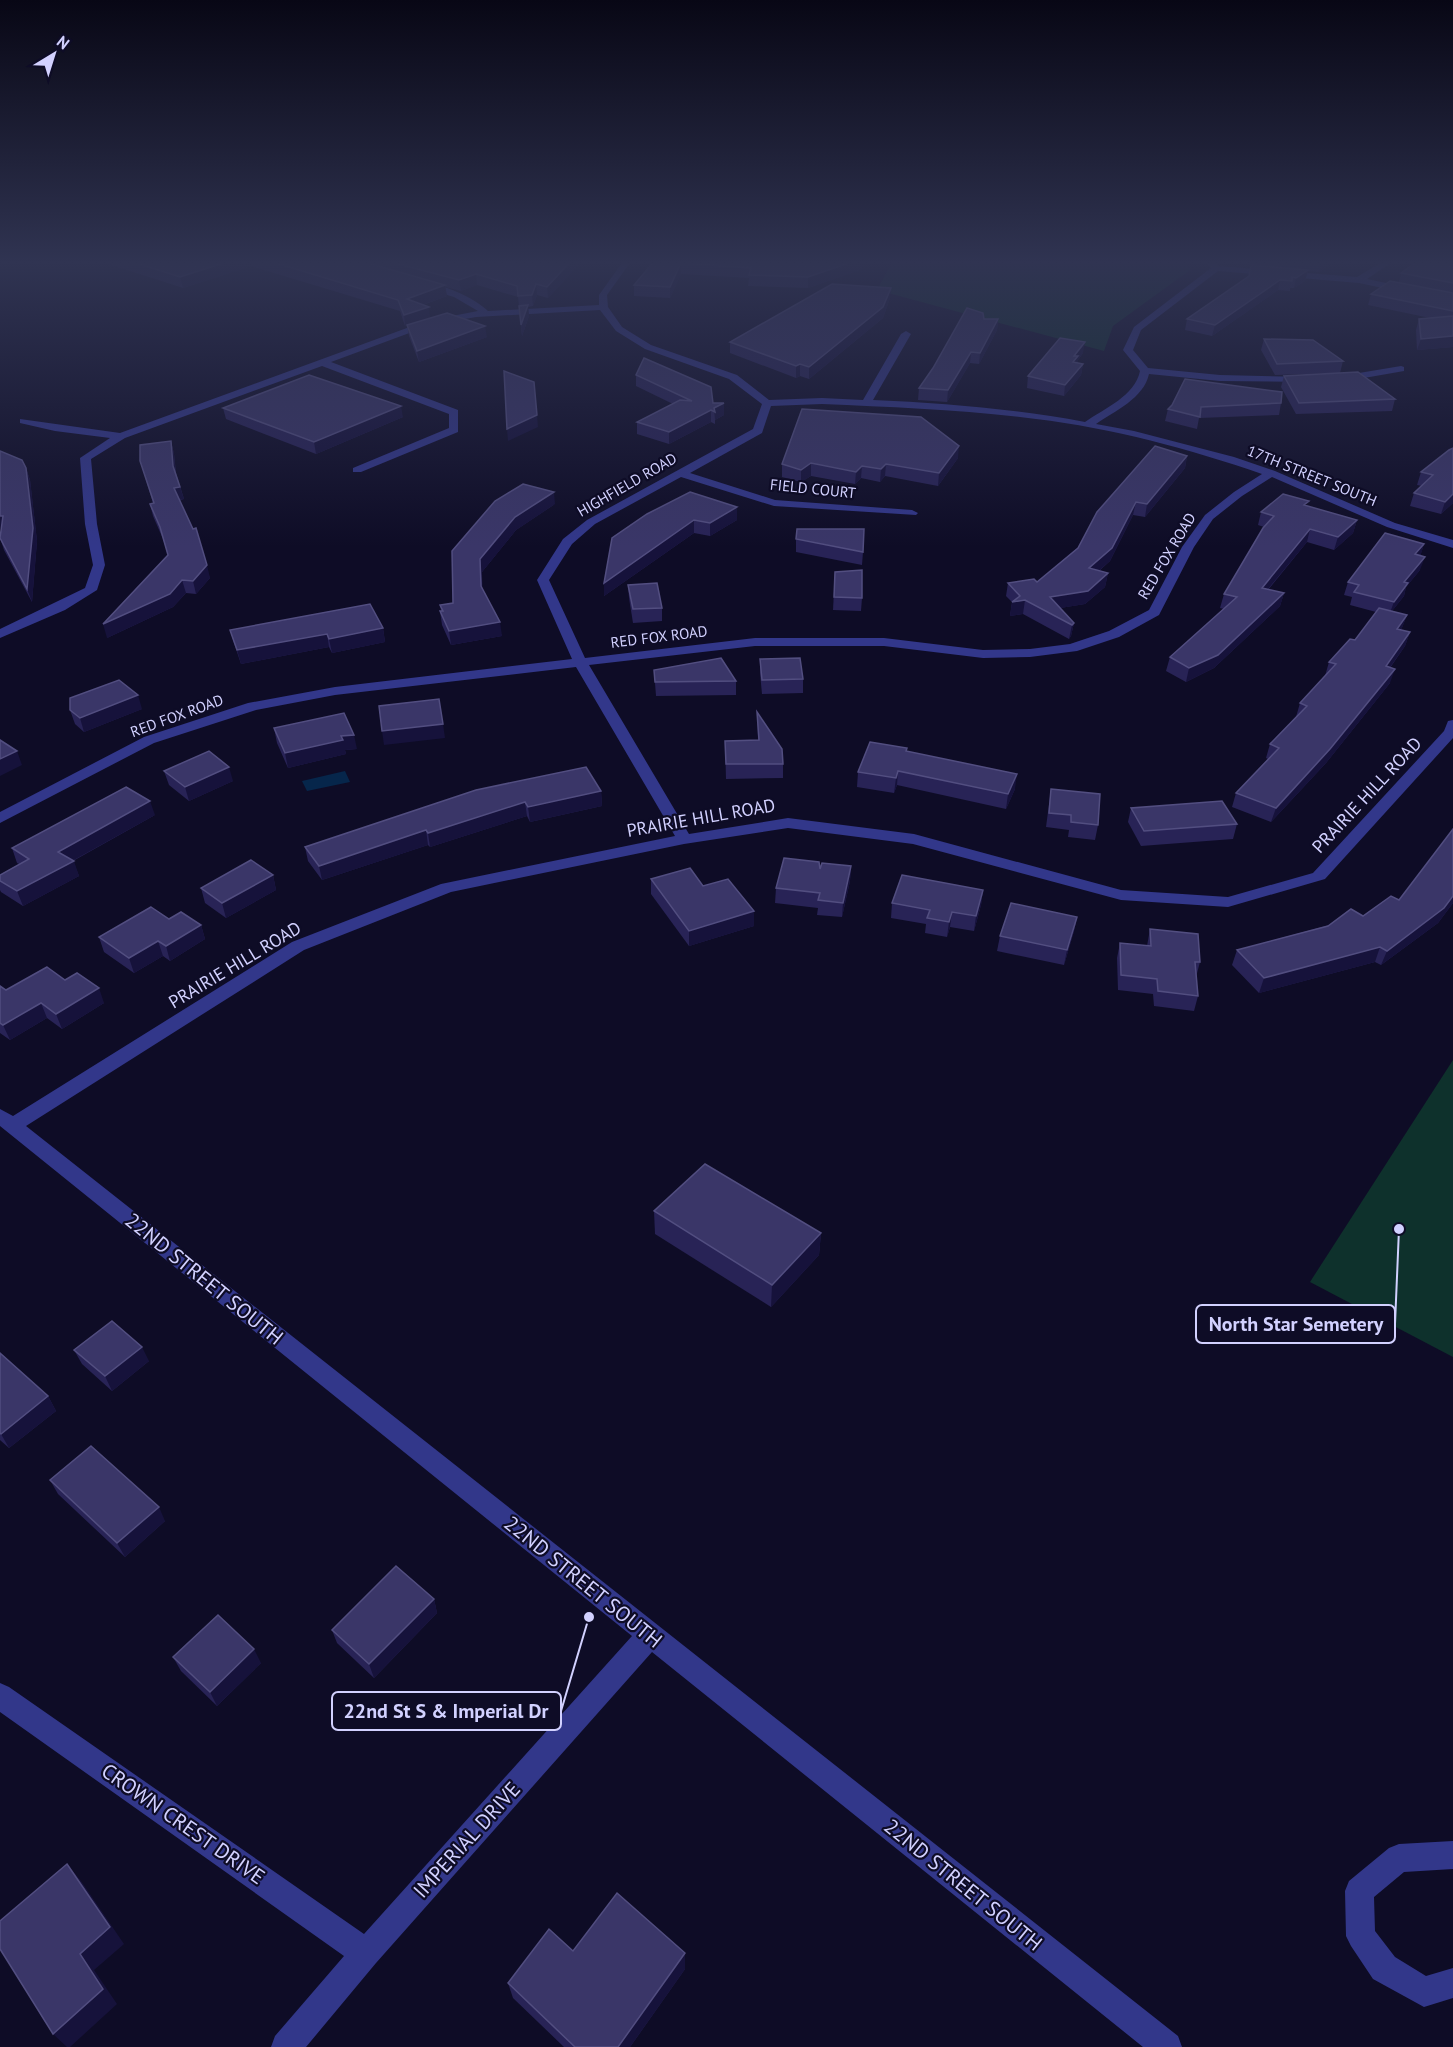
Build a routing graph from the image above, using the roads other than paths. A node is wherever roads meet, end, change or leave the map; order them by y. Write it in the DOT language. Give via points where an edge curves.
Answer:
graph roads {
  1 [pos="344,356"];
  2 [pos="674,356"];
  3 [pos="894,356"];
  4 [pos="1132,356"];
  5 [pos="324,363"];
  6 [pos="1401,369"];
  7 [pos="1145,371"];
  8 [pos="867,402"];
  9 [pos="766,403"];
  10 [pos="24,421"];
  11 [pos="1087,425"];
  12 [pos="121,436"];
  13 [pos="357,470"];
  14 [pos="679,473"];
  15 [pos="1271,473"];
  16 [pos="912,513"];
  17 [pos="1453,544"];
  18 [pos="0,634"];
  19 [pos="581,664"];
  20 [pos="1453,724"];
  21 [pos="0,818"];
  22 [pos="684,839"];
  23 [pos="6,1121"];
  24 [pos="650,1635"];
  25 [pos="0,1696"];
  26 [pos="1453,1855"];
  27 [pos="366,1953"];
  28 [pos="1453,1983"];
  29 [pos="286,2047"];
  30 [pos="1167,2047"];
  1 -- 5 [label="street"];
  2 -- 9 [label="street" via="733,377"];
  3 -- 8 [label="street"];
  4 -- 7 [label="street"];
  5 -- 12 [label="street"];
  5 -- 13 [label="street" via="454,412 454,430"];
  6 -- 7 [label="street" via="1328,379 1220,378"];
  7 -- 11 [label="street" via="1142,385"];
  8 -- 9 [label="street, 17TH STREET SOUTH"];
  8 -- 11 [label="street, 17TH STREET SOUTH" via="987,410"];
  9 -- 14 [label="street, HIGHFIELD ROAD" via="758,431"];
  10 -- 12 [label="street"];
  11 -- 15 [label="street, 17TH STREET SOUTH" via="1144,436"];
  12 -- 18 [label="street" via="85,458 99,565 91,590"];
  14 -- 16 [label="street, FIELD COURT" via="774,503"];
  14 -- 19 [label="street, HIGHFIELD ROAD" via="591,522 567,542 543,580"];
  15 -- 17 [label="street, 17TH STREET SOUTH" via="1391,525"];
  15 -- 19 [label="street, RED FOX ROAD" via="1209,517 1188,547 1154,612 1114,634 1072,648 983,654 884,642 755,642"];
  19 -- 21 [label="street, RED FOX ROAD" via="335,691 253,706 149,740"];
  19 -- 22 [label="street, HIGHFIELD ROAD"];
  20 -- 22 [label="street, PRAIRIE HILL ROAD" via="1451,732 1319,876 1228,902 1121,895 914,839 788,823"];
  22 -- 23 [label="street, PRAIRIE HILL ROAD" via="447,888 298,946"];
  23 -- 24 [label="street, 22ND STREET SOUTH"];
  24 -- 27 [label="street, IMPERIAL DRIVE"];
  24 -- 30 [label="street, 22ND STREET SOUTH"];
  25 -- 27 [label="street, CROWN CREST DRIVE"];
  26 -- 28 [label="street" via="1399,1858 1359,1891 1360,1936 1384,1968 1424,1992"];
  27 -- 29 [label="street, IMPERIAL DRIVE"];
}
